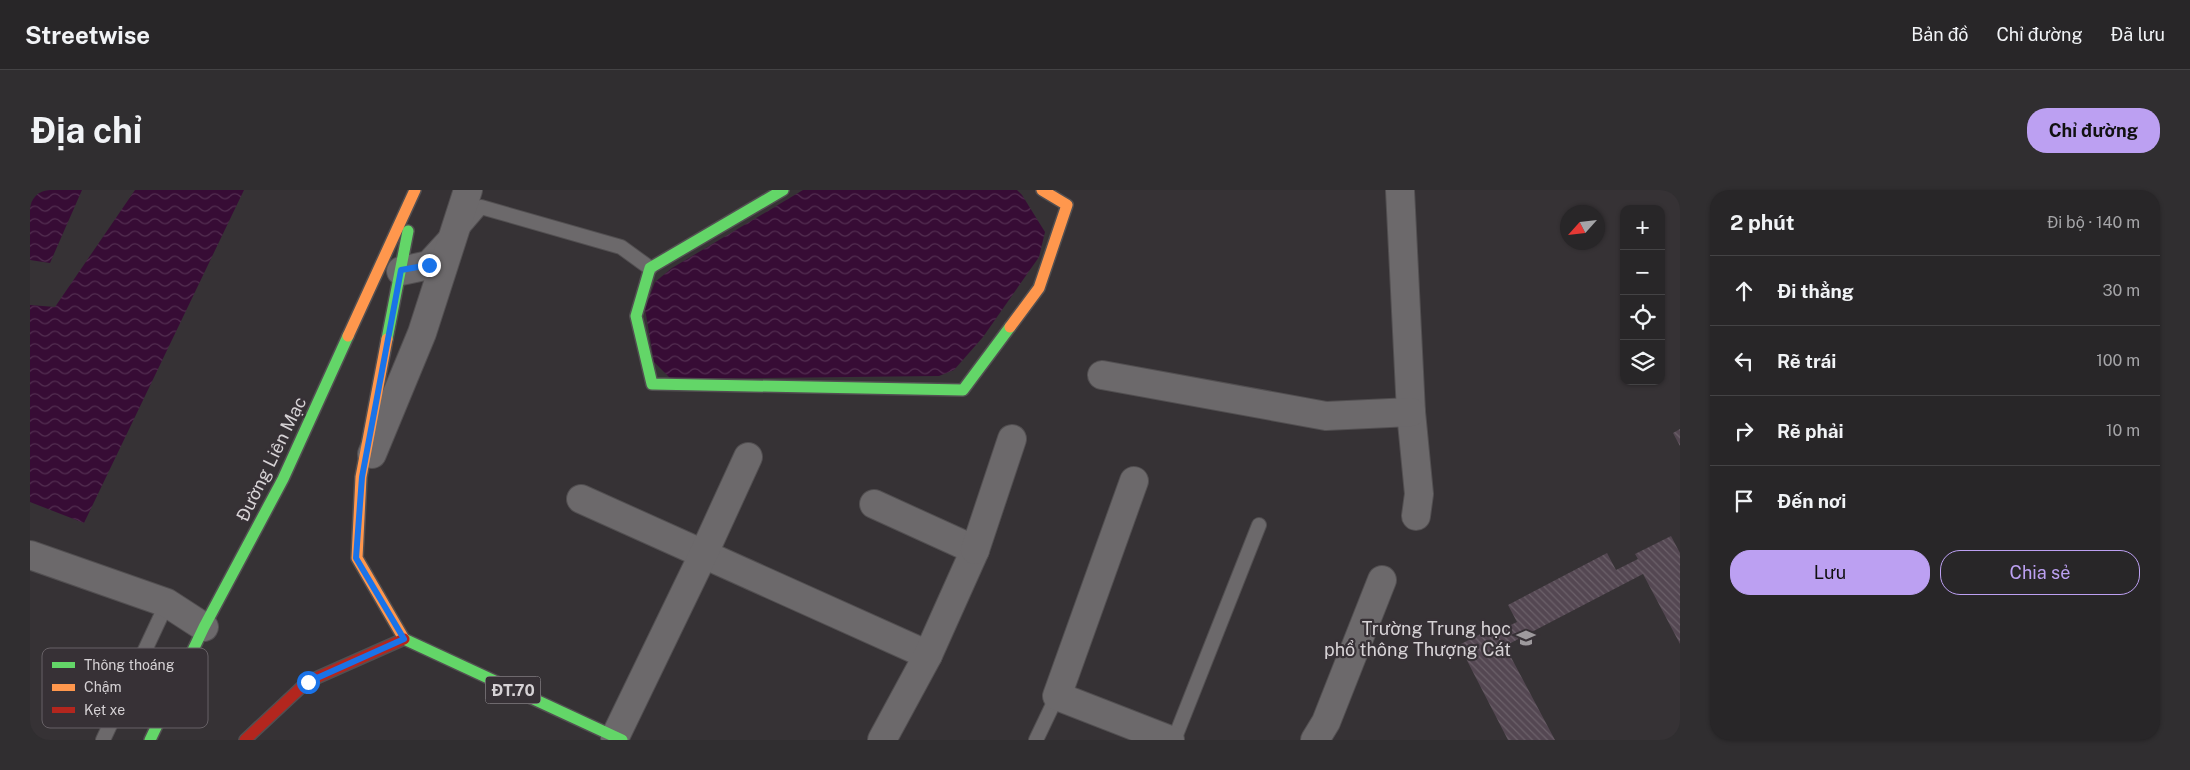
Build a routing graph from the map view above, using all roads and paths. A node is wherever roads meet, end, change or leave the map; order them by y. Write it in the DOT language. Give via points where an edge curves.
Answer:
graph roads {
  1 [pos="416,190"];
  2 [pos="468,190"];
  3 [pos="783,190"];
  4 [pos="1042,190"];
  5 [pos="1402,191"];
  6 [pos="454,238"];
  7 [pos="650,268"];
  8 [pos="401,270"];
  9 [pos="1102,375"];
  10 [pos="1411,412"];
  11 [pos="1012,439"];
  12 [pos="748,457"];
  13 [pos="362,477"];
  14 [pos="1134,481"];
  15 [pos="581,499"];
  16 [pos="874,504"];
  17 [pos="1416,516"];
  18 [pos="1259,525"];
  19 [pos="975,550"];
  20 [pos="704,553"];
  21 [pos="30,555"];
  22 [pos="1382,580"];
  23 [pos="167,603"];
  24 [pos="204,627"];
  25 [pos="404,639"];
  26 [pos="146,648"];
  27 [pos="194,648"];
  28 [pos="928,655"];
  29 [pos="1057,696"];
  30 [pos="109,728"];
  31 [pos="156,728"];
  32 [pos="619,738"];
  33 [pos="103,740"];
  34 [pos="150,740"];
  35 [pos="245,740"];
  36 [pos="882,740"];
  37 [pos="1036,740"];
  38 [pos="1172,740"];
  39 [pos="1316,740"];
  1 -- 8 [label="main road"];
  1 -- 24 [label="main road, Đường Liên Mạc" via="283,479"];
  2 -- 6 [label="street"];
  3 -- 7 [label="main road"];
  4 -- 7 [label="main road" via="1067,205 1039,288 962,390 652,384 636,316"];
  5 -- 10 [label="street"];
  6 -- 7 [label="lane" via="481,207 621,247"];
  6 -- 8 [label="street" via="429,265"];
  6 -- 13 [label="street" via="422,333"];
  8 -- 13 [label="main road"];
  9 -- 10 [label="street" via="1326,416"];
  10 -- 17 [label="street" via="1419,494"];
  11 -- 19 [label="street"];
  12 -- 20 [label="street"];
  13 -- 25 [label="main road" via="356,558"];
  14 -- 29 [label="street"];
  15 -- 20 [label="street"];
  16 -- 19 [label="street"];
  18 -- 38 [label="lane"];
  19 -- 28 [label="street"];
  20 -- 28 [label="street"];
  20 -- 32 [label="street"];
  21 -- 23 [label="street"];
  22 -- 39 [label="street"];
  23 -- 24 [label="street"];
  23 -- 26 [label="lane"];
  24 -- 27 [label="main road, Đường Liên Mạc"];
  25 -- 32 [label="main road, ĐT.70"];
  25 -- 35 [label="main road" via="308,682"];
  28 -- 36 [label="street"];
  29 -- 37 [label="lane"];
  29 -- 38 [label="street"];
  30 -- 33 [label="lane"];
  31 -- 34 [label="main road, Đường Liên Mạc"];
}
